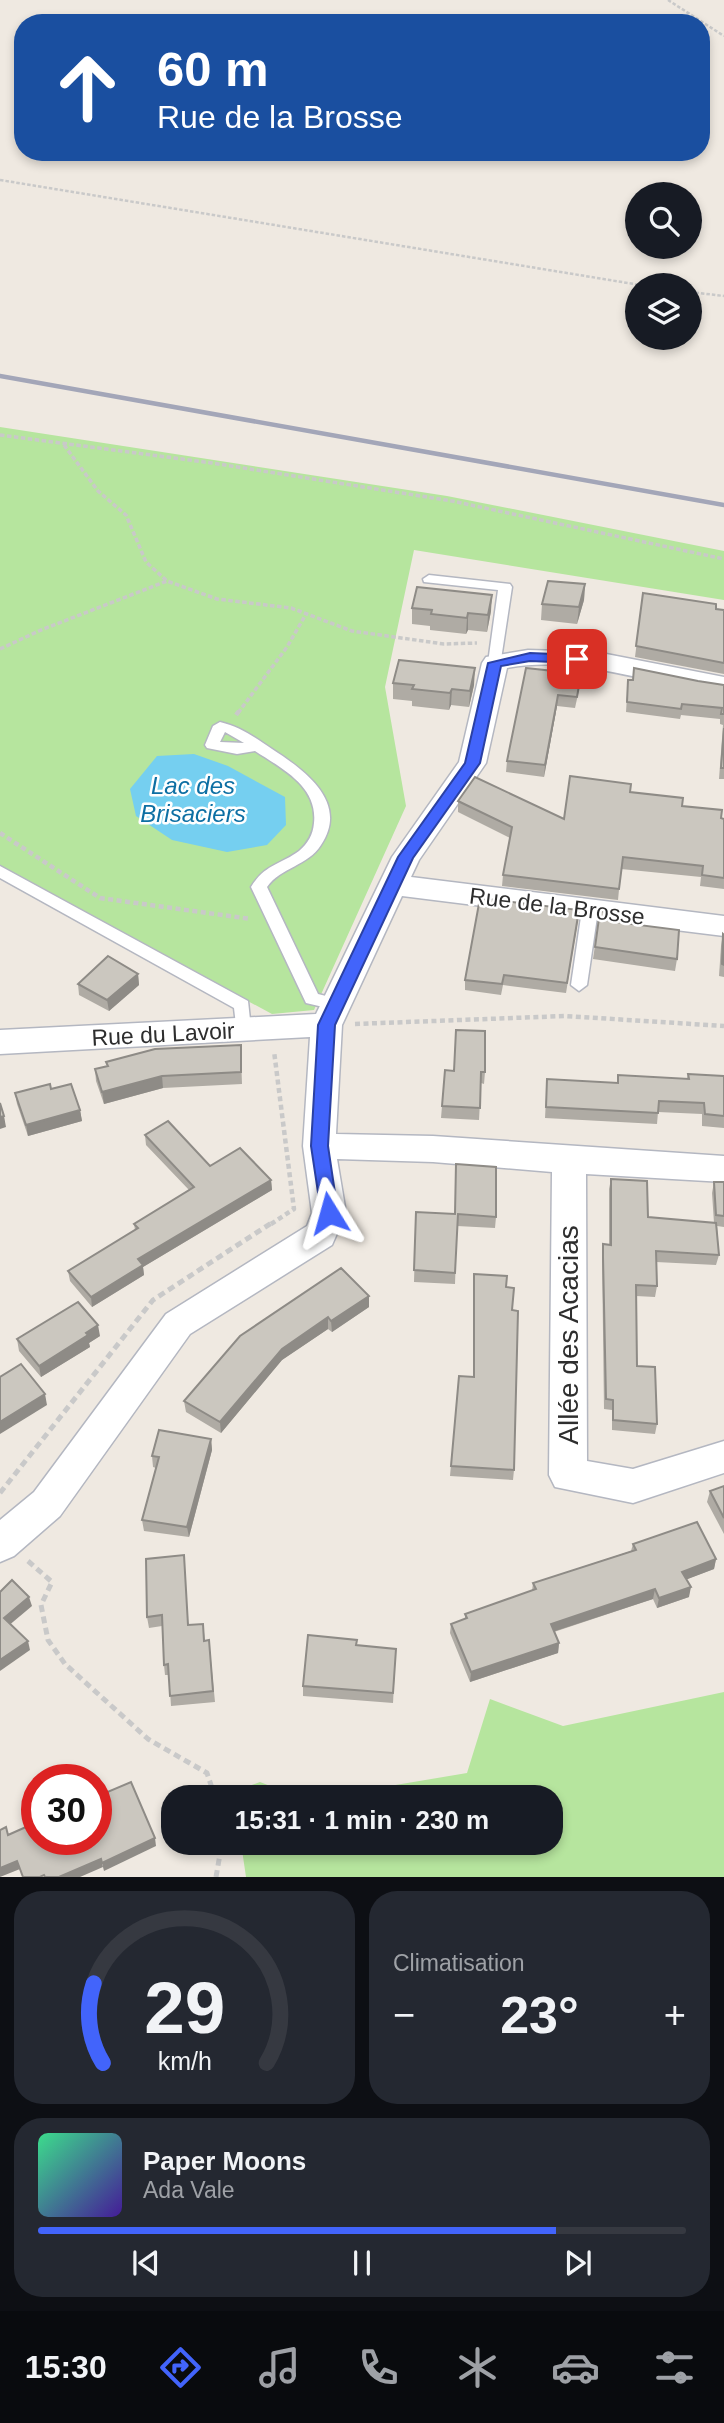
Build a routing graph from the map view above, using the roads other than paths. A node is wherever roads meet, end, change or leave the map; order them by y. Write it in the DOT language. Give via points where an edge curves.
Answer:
graph roads {
  1 [pos="429,579"];
  2 [pos="497,652"];
  3 [pos="724,685"];
  4 [pos="256,746"];
  5 [pos="0,871"];
  6 [pos="391,885"];
  7 [pos="590,910"];
  8 [pos="724,926"];
  9 [pos="579,985"];
  10 [pos="331,1014"];
  11 [pos="257,1029"];
  12 [pos="0,1042"];
  13 [pos="319,1146"];
  14 [pos="569,1160"];
  15 [pos="724,1169"];
  16 [pos="724,1457"];
  17 [pos="2,1542"];
  1 -- 2 [label="lane" via="505,587"];
  2 -- 3 [label="street" via="600,660 684,681"];
  2 -- 6 [label="street" via="472,763"];
  4 -- 10 [label="lane" via="299,773 316,791 323,811 321,834 311,849 270,870 259,887 312,999"];
  5 -- 11 [label="lane" via="242,1005"];
  6 -- 7 [label="street, Rue de la Brosse"];
  6 -- 10 [label="street"];
  7 -- 8 [label="street, Rue de la Brosse"];
  7 -- 9 [label="lane"];
  10 -- 11 [label="street, Rue du Lavoir"];
  10 -- 13 [label="street"];
  11 -- 12 [label="street, Rue du Lavoir"];
  13 -- 14 [label="street"];
  13 -- 17 [label="street" via="329,1213 320,1235 178,1324 47,1504"];
  14 -- 15 [label="street"];
  14 -- 16 [label="street, Allée des Acacias" via="568,1475 633,1486"];
}
